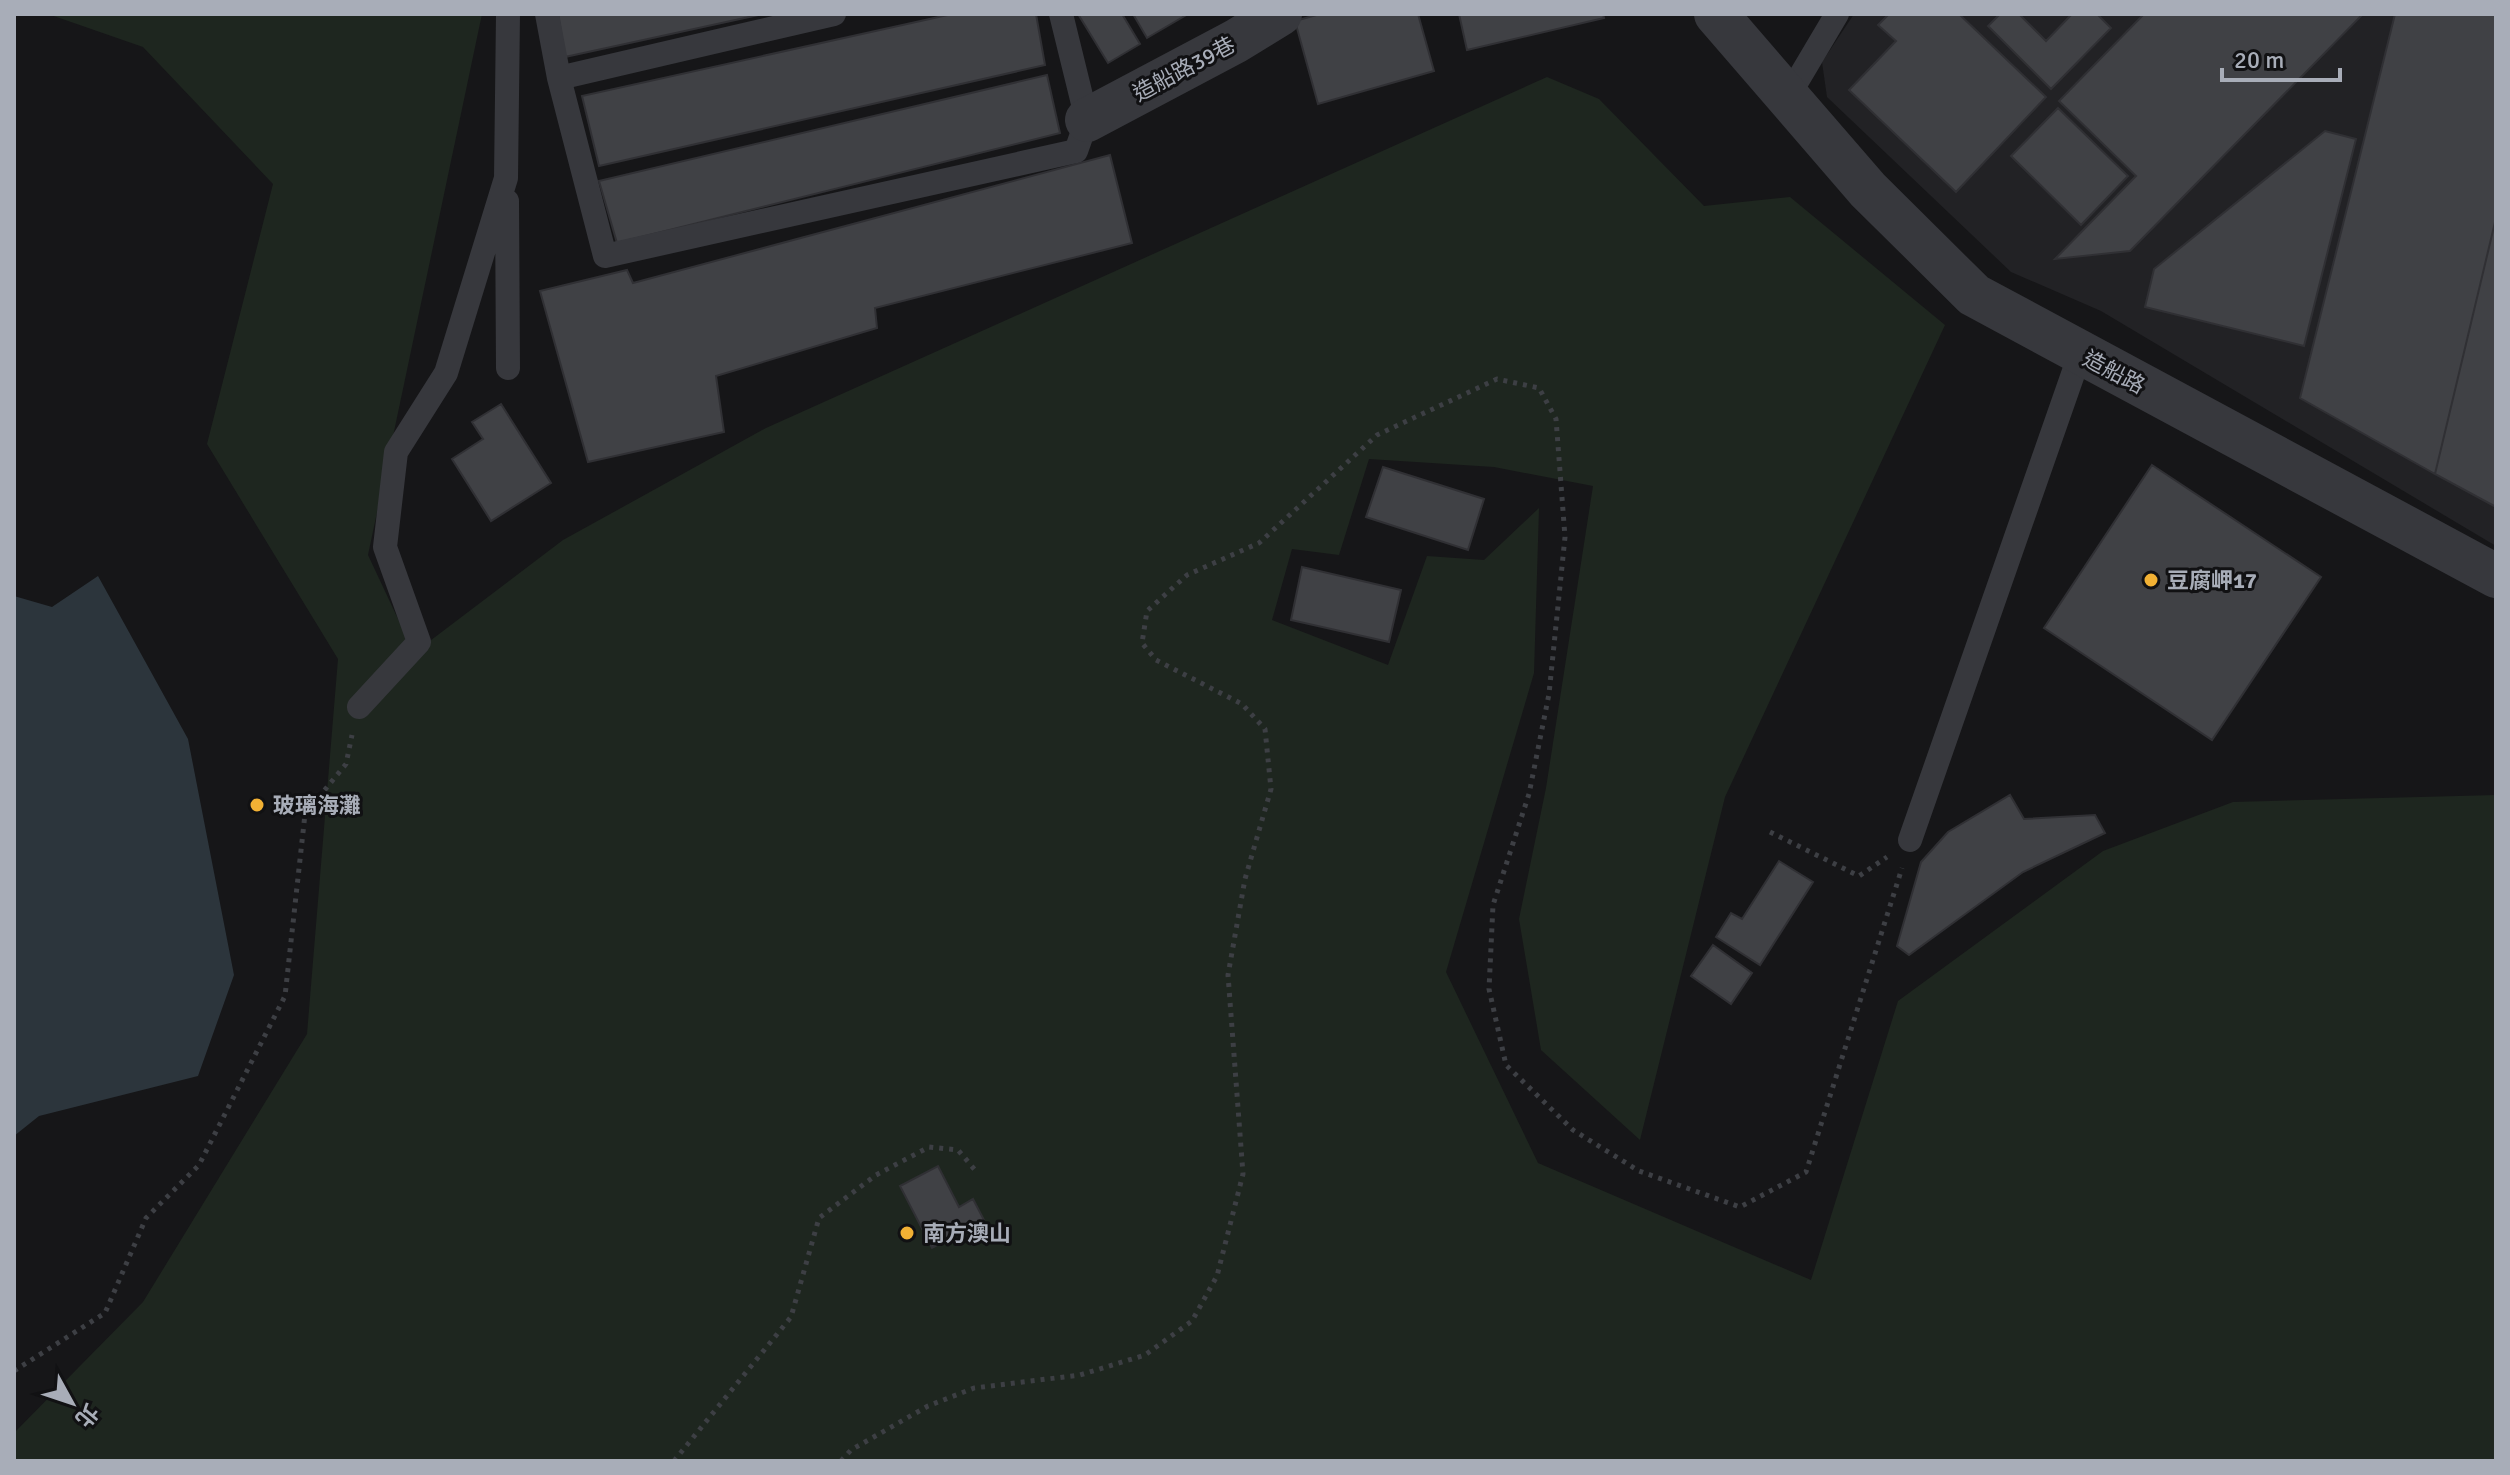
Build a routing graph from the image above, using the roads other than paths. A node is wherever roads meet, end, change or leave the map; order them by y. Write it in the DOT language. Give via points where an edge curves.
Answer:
graph roads {
  1 [pos="508,14"];
  2 [pos="547,14"];
  3 [pos="834,14"];
  4 [pos="1061,14"];
  5 [pos="1280,14"];
  6 [pos="1716,14"];
  7 [pos="1837,14"];
  8 [pos="559,78"];
  9 [pos="1789,95"];
  10 [pos="1087,120"];
  11 [pos="506,178"];
  12 [pos="2080,354"];
  13 [pos="508,368"];
  14 [pos="2496,576"];
  15 [pos="359,707"];
  16 [pos="1910,840"];
  1 -- 11 [label="lane"];
  2 -- 8 [label="lane"];
  3 -- 8 [label="lane"];
  4 -- 10 [label="lane"];
  5 -- 10 [label="street, 造船路39巷"];
  6 -- 9 [label="street, 造船路"];
  7 -- 9 [label="lane"];
  8 -- 10 [label="lane" via="605,256 1076,151"];
  9 -- 12 [label="street, 造船路" via="1868,190 1974,295"];
  11 -- 13 [label="lane"];
  11 -- 15 [label="lane" via="446,373 396,452 385,547 419,642"];
  12 -- 14 [label="street, 造船路"];
  12 -- 16 [label="lane"];
}
